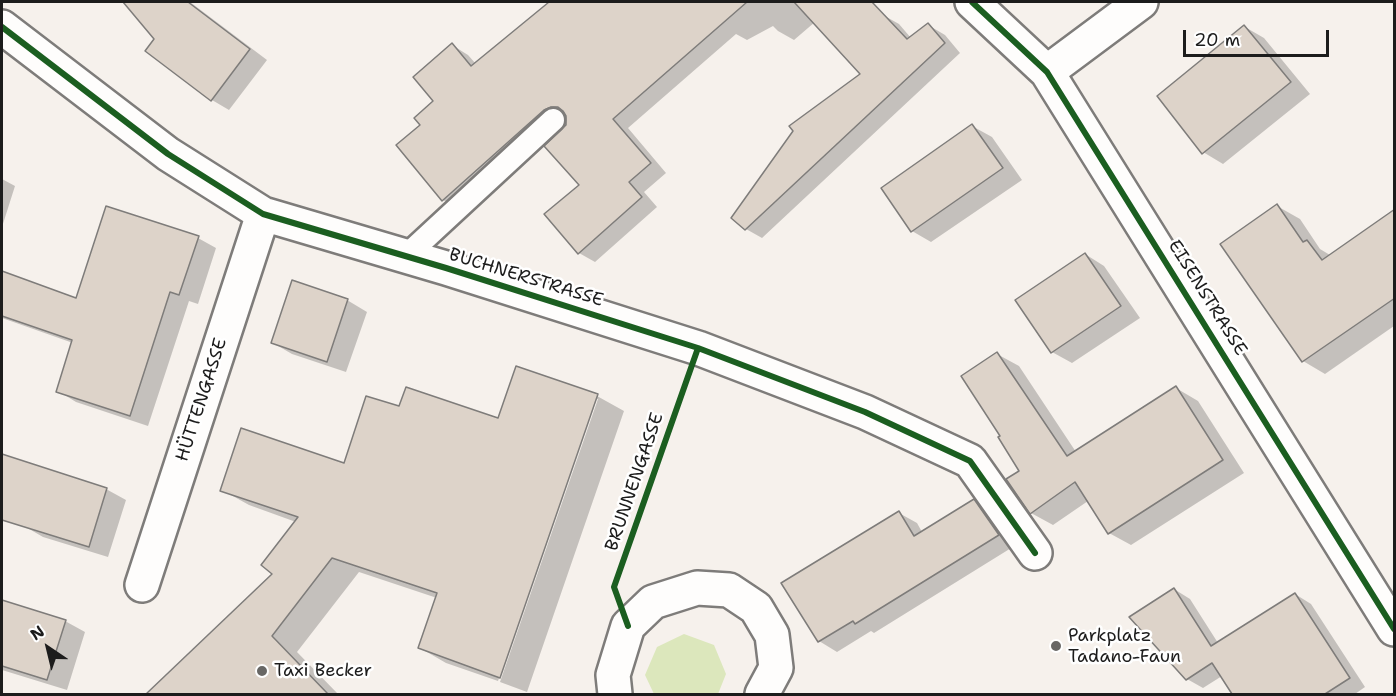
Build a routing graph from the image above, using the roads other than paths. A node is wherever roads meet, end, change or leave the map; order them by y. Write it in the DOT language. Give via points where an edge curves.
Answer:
graph roads {
  1 [pos="972,2"];
  2 [pos="1141,2"];
  3 [pos="2,27"];
  4 [pos="1047,72"];
  5 [pos="553,120"];
  6 [pos="263,214"];
  7 [pos="406,256"];
  8 [pos="1035,553"];
  9 [pos="142,585"];
  10 [pos="1395,629"];
  11 [pos="615,694"];
  12 [pos="762,694"];
  1 -- 4 [label="street, EISENSTRASSE"];
  2 -- 4 [label="street"];
  3 -- 6 [label="street, BUCHNERSTRASSE" via="168,154"];
  4 -- 10 [label="street, EISENSTRASSE"];
  5 -- 7 [label="lane"];
  6 -- 7 [label="street, BUCHNERSTRASSE"];
  6 -- 9 [label="street, HÜTTENGASSE"];
  7 -- 8 [label="street, BUCHNERSTRASSE" via="698,348 865,412 970,461"];
  11 -- 12 [label="street" via="613,675 628,626 653,602 697,588 729,590 756,608 772,635 776,668"];
}
